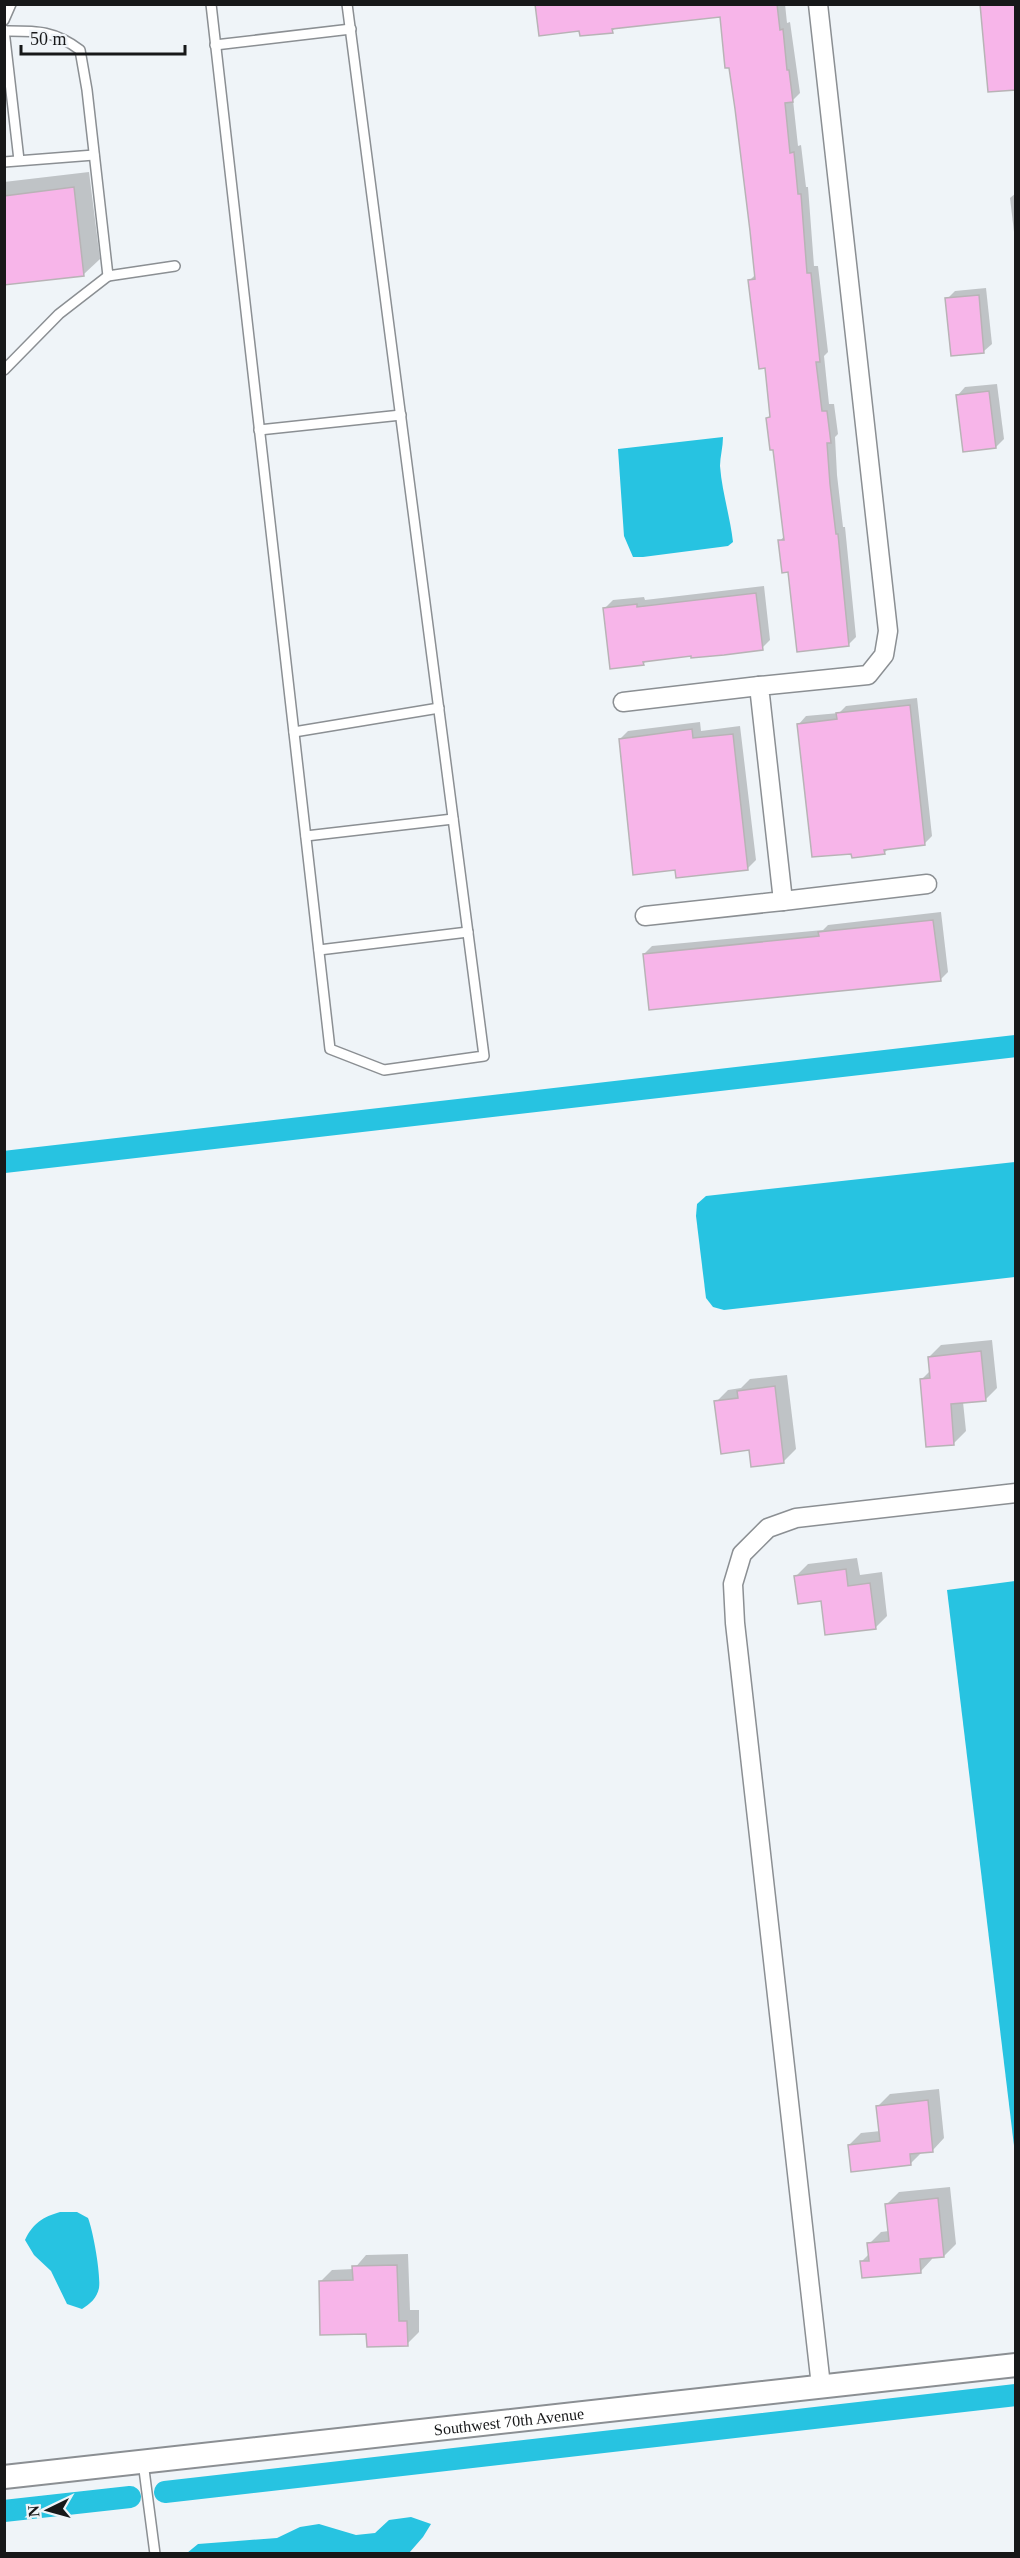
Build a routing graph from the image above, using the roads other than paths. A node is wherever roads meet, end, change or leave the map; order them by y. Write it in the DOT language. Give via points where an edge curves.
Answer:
graph roads {
  1 [pos="11,4"];
  2 [pos="211,4"];
  3 [pos="347,4"];
  4 [pos="818,4"];
  5 [pos="4,20"];
  6 [pos="351,29"];
  7 [pos="5,31"];
  8 [pos="215,45"];
  9 [pos="94,155"];
  10 [pos="19,160"];
  11 [pos="4,162"];
  12 [pos="175,266"];
  13 [pos="108,276"];
  14 [pos="4,370"];
  15 [pos="401,415"];
  16 [pos="259,430"];
  17 [pos="759,686"];
  18 [pos="623,702"];
  19 [pos="439,708"];
  20 [pos="294,732"];
  21 [pos="453,819"];
  22 [pos="306,836"];
  23 [pos="927,884"];
  24 [pos="783,901"];
  25 [pos="645,916"];
  26 [pos="468,932"];
  27 [pos="319,950"];
  28 [pos="1016,1493"];
  29 [pos="1016,2365"];
  30 [pos="821,2386"];
  31 [pos="143,2462"];
  32 [pos="4,2477"];
  33 [pos="155,2553"];
  1 -- 5 [label="lane"];
  2 -- 8 [label="lane"];
  3 -- 6 [label="lane"];
  4 -- 17 [label="street" via="888,631 884,655 868,675"];
  6 -- 8 [label="lane"];
  6 -- 15 [label="lane"];
  7 -- 9 [label="lane" via="34,31 63,38 80,50"];
  7 -- 10 [label="lane"];
  8 -- 16 [label="lane"];
  9 -- 10 [label="lane"];
  9 -- 13 [label="lane"];
  10 -- 11 [label="lane"];
  12 -- 13 [label="lane"];
  13 -- 14 [label="lane" via="59,314"];
  15 -- 16 [label="lane"];
  15 -- 19 [label="lane"];
  16 -- 20 [label="lane"];
  17 -- 18 [label="street"];
  17 -- 24 [label="street"];
  19 -- 20 [label="lane"];
  19 -- 21 [label="lane"];
  20 -- 22 [label="lane"];
  21 -- 22 [label="lane"];
  21 -- 26 [label="lane"];
  22 -- 27 [label="lane"];
  23 -- 24 [label="street"];
  24 -- 25 [label="street"];
  26 -- 27 [label="lane"];
  26 -- 27 [label="lane" via="484,1056 384,1070 330,1049"];
  28 -- 30 [label="street" via="796,1518 768,1528 742,1554 733,1584"];
  29 -- 30 [label="street, Southwest 70th Avenue"];
  30 -- 31 [label="street, Southwest 70th Avenue"];
  31 -- 32 [label="street, Southwest 70th Avenue"];
  31 -- 33 [label="lane"];
}
